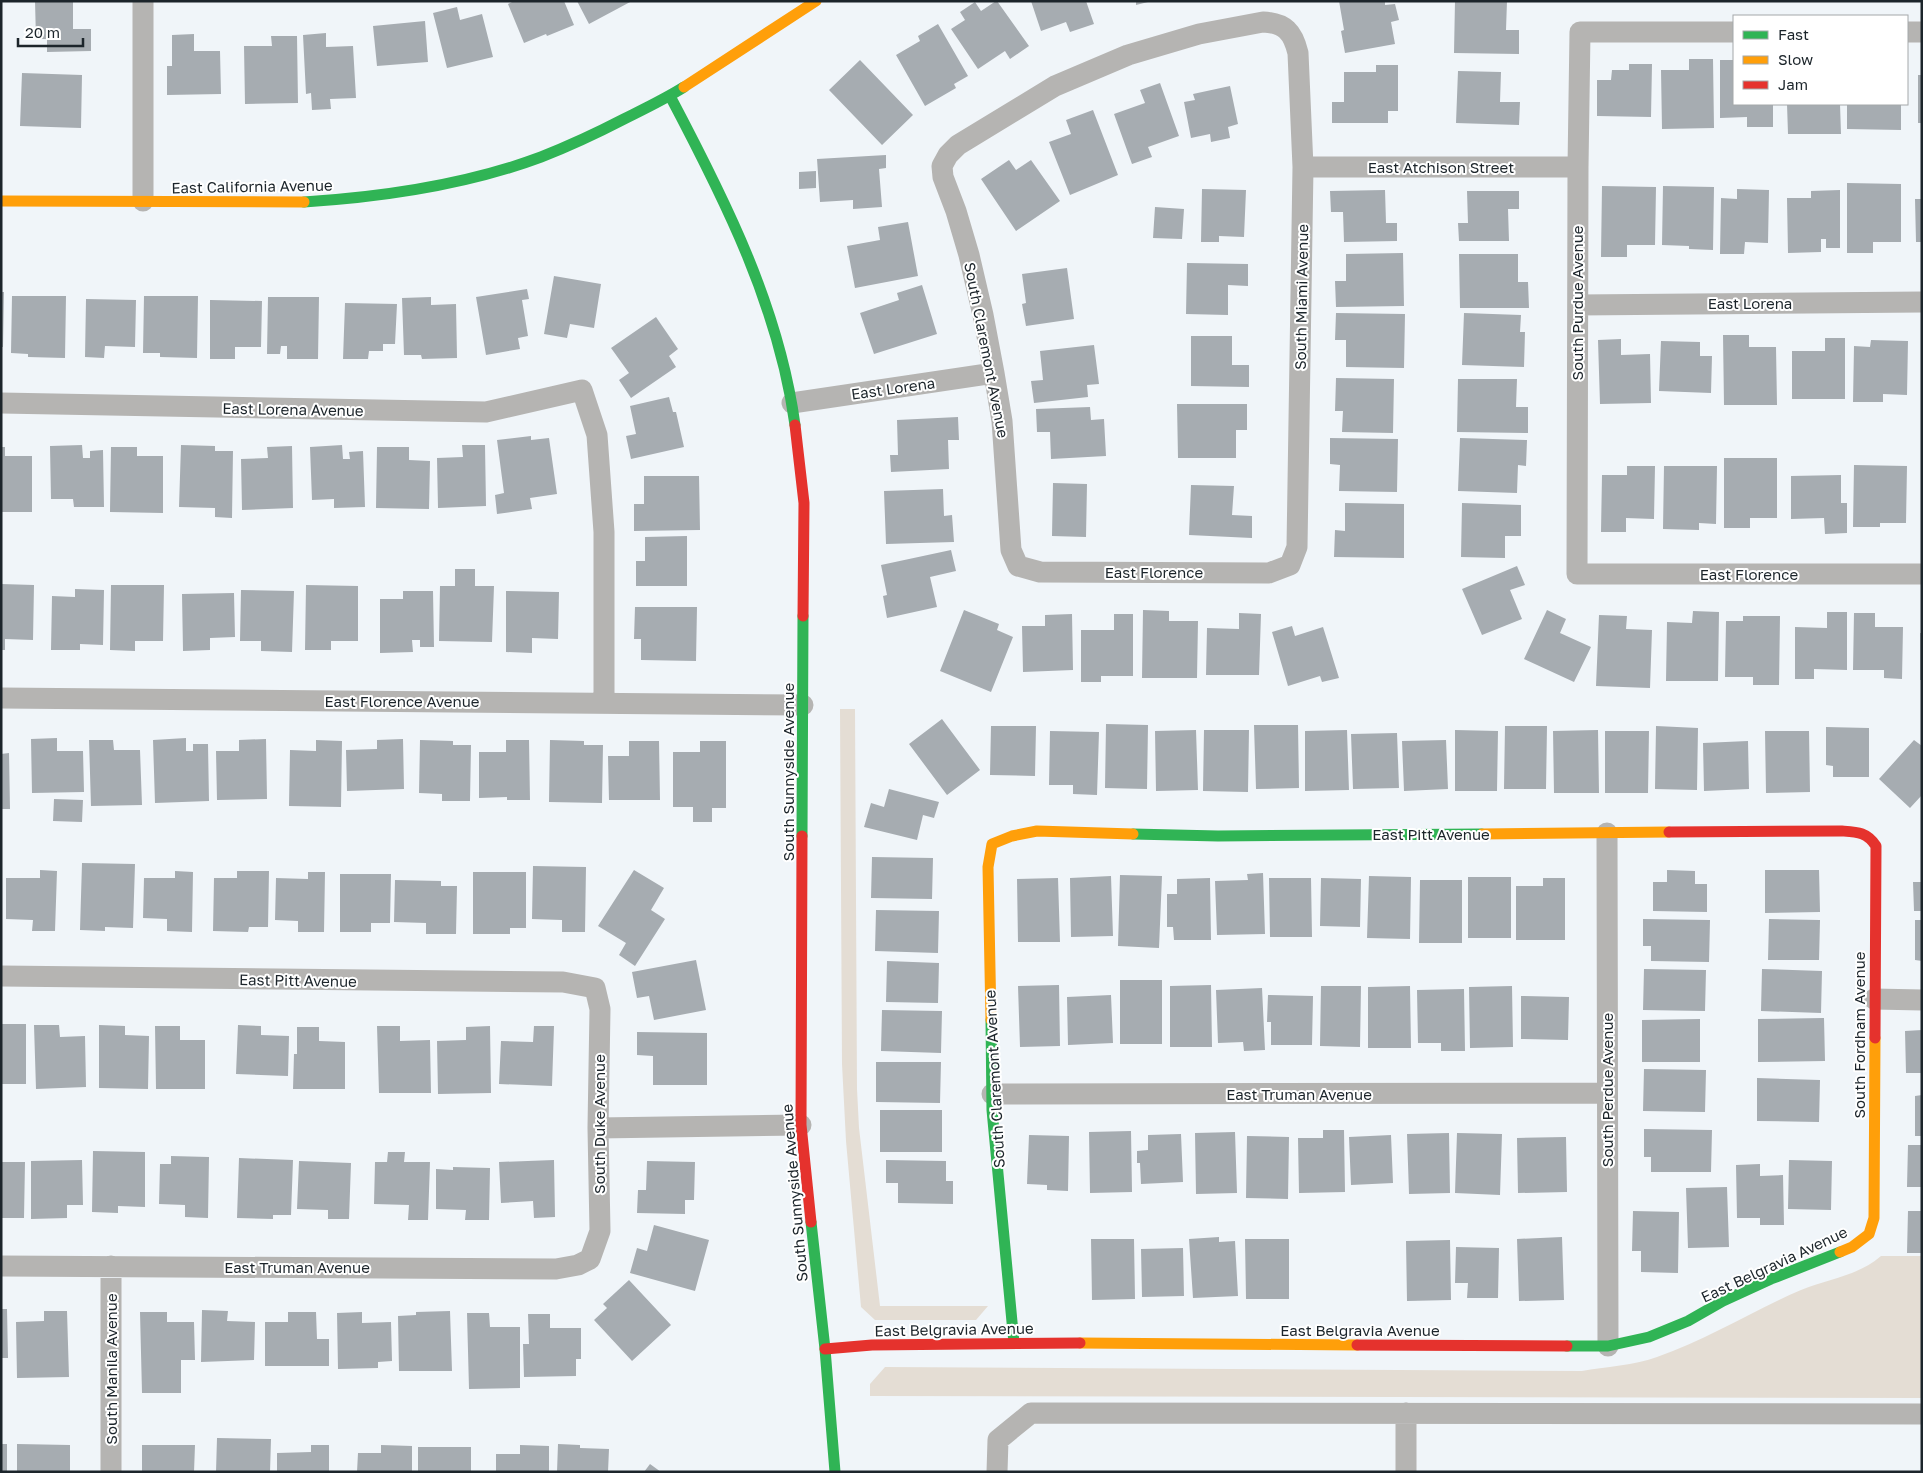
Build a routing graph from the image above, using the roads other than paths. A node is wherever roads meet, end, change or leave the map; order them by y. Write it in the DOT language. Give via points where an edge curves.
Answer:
graph roads {
  1 [pos="142,1"];
  2 [pos="816,1"];
  3 [pos="1288,31"];
  4 [pos="1733,32"];
  5 [pos="1908,32"];
  6 [pos="1922,32"];
  7 [pos="670,96"];
  8 [pos="1303,167"];
  9 [pos="1578,167"];
  10 [pos="1,201"];
  11 [pos="143,201"];
  12 [pos="1922,302"];
  13 [pos="1578,305"];
  14 [pos="994,373"];
  15 [pos="1,403"];
  16 [pos="792,403"];
  17 [pos="1290,564"];
  18 [pos="1018,566"];
  19 [pos="1577,574"];
  20 [pos="1922,574"];
  21 [pos="1,698"];
  22 [pos="604,703"];
  23 [pos="803,705"];
  24 [pos="1607,833"];
  25 [pos="1871,837"];
  26 [pos="992,844"];
  27 [pos="1,976"];
  28 [pos="595,988"];
  29 [pos="1874,1000"];
  30 [pos="1922,1000"];
  31 [pos="1607,1093"];
  32 [pos="992,1094"];
  33 [pos="801,1125"];
  34 [pos="598,1128"];
  35 [pos="1869,1234"];
  36 [pos="590,1259"];
  37 [pos="1,1266"];
  38 [pos="110,1266"];
  39 [pos="1014,1343"];
  40 [pos="1608,1346"];
  41 [pos="825,1349"];
  42 [pos="1406,1413"];
  43 [pos="1922,1414"];
  44 [pos="111,1472"];
  45 [pos="835,1472"];
  46 [pos="998,1472"];
  47 [pos="1406,1472"];
  1 -- 11 [label="street"];
  2 -- 7 [label="street, East California Avenue"];
  3 -- 8 [label="street, South Miami Avenue" via="1295,39 1298,53"];
  3 -- 14 [label="street, South Claremont Avenue" via="1276,23 1263,22 1199,34 1128,55 1055,86 958,144 948,155 942,166 946,186 969,255"];
  4 -- 9 [label="street, South Purdue Avenue" via="1580,32"];
  5 -- 6 [label="street"];
  7 -- 11 [label="street, East California Avenue" via="598,132 540,156 485,174 425,188 351,199 290,203"];
  7 -- 16 [label="street, South Sunnyside Avenue" via="714,179 752,265 783,357"];
  8 -- 9 [label="street, East Atchison Street"];
  8 -- 17 [label="street, South Miami Avenue" via="1297,547"];
  9 -- 13 [label="street, South Purdue Avenue"];
  10 -- 11 [label="street, East California Avenue"];
  12 -- 13 [label="street, East Lorena"];
  13 -- 19 [label="street, South Purdue Avenue"];
  14 -- 16 [label="street, East Lorena"];
  14 -- 18 [label="street, South Claremont Avenue" via="1002,422 1011,550"];
  15 -- 22 [label="street, East Lorena Avenue" via="486,412 582,390 597,435 604,532"];
  16 -- 23 [label="street, South Sunnyside Avenue" via="804,503"];
  17 -- 18 [label="street, East Florence" via="1269,572 1040,572"];
  19 -- 20 [label="street, East Florence"];
  21 -- 22 [label="street, East Florence Avenue"];
  22 -- 23 [label="street, East Florence Avenue"];
  23 -- 33 [label="street, South Sunnyside Avenue"];
  24 -- 25 [label="street, East Pitt Avenue" via="1842,831 1861,832"];
  24 -- 26 [label="street, East Pitt Avenue" via="1218,836 1037,831"];
  24 -- 31 [label="street, South Perdue Avenue"];
  25 -- 29 [label="street, South Fordham Avenue" via="1876,846"];
  26 -- 32 [label="street, South Claremont Avenue" via="988,867"];
  27 -- 28 [label="street, East Pitt Avenue" via="563,982"];
  28 -- 34 [label="street, South Duke Avenue" via="600,1009"];
  29 -- 30 [label="street"];
  29 -- 35 [label="street, South Fordham Avenue" via="1874,1218"];
  31 -- 32 [label="street, East Truman Avenue"];
  31 -- 40 [label="street, South Perdue Avenue"];
  32 -- 39 [label="street, South Claremont Avenue"];
  33 -- 34 [label="street"];
  33 -- 41 [label="street, South Sunnyside Avenue"];
  34 -- 36 [label="street, South Duke Avenue" via="600,1230"];
  35 -- 40 [label="street, East Belgravia Avenue" via="1852,1247 1771,1279 1688,1321 1649,1337"];
  36 -- 38 [label="street, East Truman Avenue" via="556,1269"];
  37 -- 38 [label="street, East Truman Avenue"];
  38 -- 44 [label="street, South Manila Avenue"];
  39 -- 40 [label="street, East Belgravia Avenue"];
  39 -- 41 [label="street, East Belgravia Avenue" via="872,1345"];
  41 -- 45 [label="street, South Sunnyside Avenue"];
  42 -- 43 [label="street"];
  42 -- 46 [label="street" via="1031,1413 998,1440"];
  42 -- 47 [label="street"];
}
